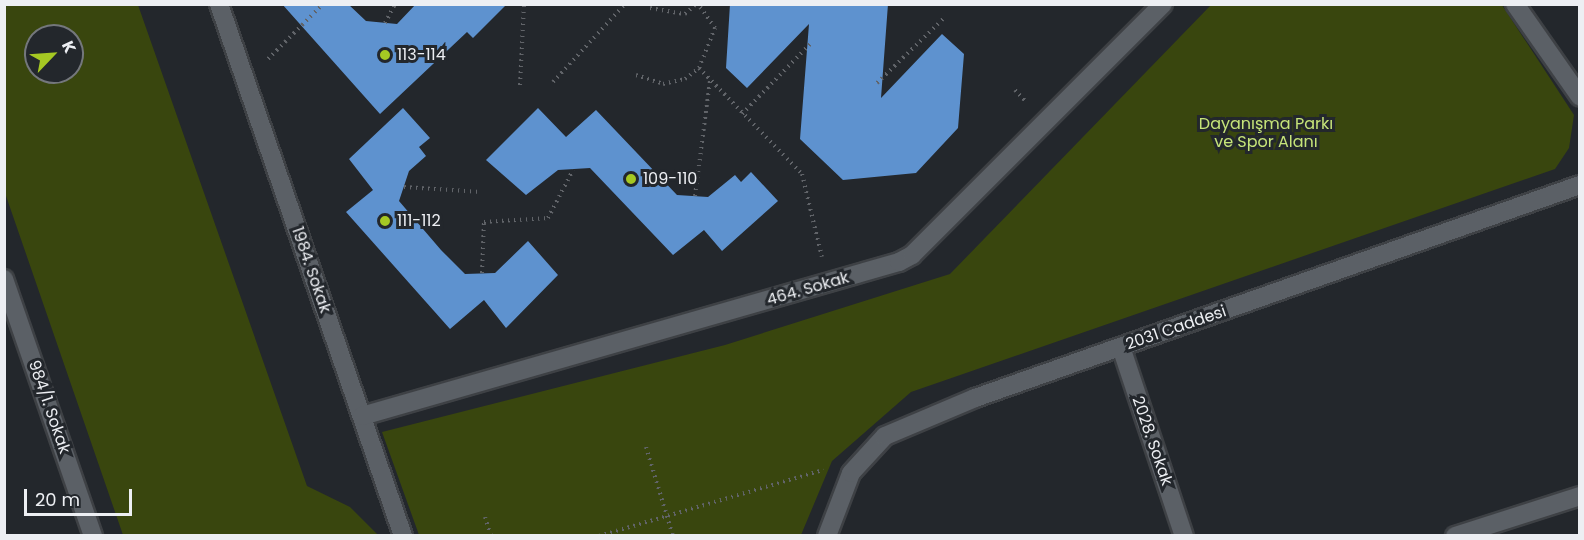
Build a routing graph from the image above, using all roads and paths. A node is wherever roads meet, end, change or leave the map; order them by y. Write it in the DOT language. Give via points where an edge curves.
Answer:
graph roads {
  1 [pos="219,4"];
  2 [pos="322,4"];
  3 [pos="395,4"];
  4 [pos="625,4"];
  5 [pos="697,4"];
  6 [pos="1163,4"];
  7 [pos="1515,4"];
  8 [pos="524,5"];
  9 [pos="650,8"];
  10 [pos="945,17"];
  11 [pos="385,23"];
  12 [pos="810,44"];
  13 [pos="260,68"];
  14 [pos="699,68"];
  15 [pos="636,75"];
  16 [pos="710,80"];
  17 [pos="553,82"];
  18 [pos="877,82"];
  19 [pos="520,85"];
  20 [pos="1580,97"];
  21 [pos="742,114"];
  22 [pos="573,170"];
  23 [pos="1580,185"];
  24 [pos="404,187"];
  25 [pos="481,192"];
  26 [pos="695,196"];
  27 [pos="482,273"];
  28 [pos="4,279"];
  29 [pos="829,283"];
  30 [pos="1121,347"];
  31 [pos="362,416"];
  32 [pos="646,447"];
  33 [pos="867,457"];
  34 [pos="1580,496"];
  35 [pos="485,517"];
  36 [pos="668,517"];
  37 [pos="93,536"];
  38 [pos="403,536"];
  39 [pos="491,536"];
  40 [pos="599,536"];
  41 [pos="673,536"];
  42 [pos="827,536"];
  43 [pos="1184,536"];
  44 [pos="1455,536"];
  1 -- 31 [label="street, 1984. Sokak"];
  2 -- 13 [label="path"];
  3 -- 11 [label="path"];
  4 -- 17 [label="path"];
  5 -- 9 [label="path" via="685,14"];
  5 -- 14 [label="path" via="715,28"];
  6 -- 29 [label="street, 464. Sokak" via="912,255"];
  7 -- 20 [label="street"];
  8 -- 19 [label="path"];
  10 -- 18 [label="path"];
  12 -- 21 [label="path"];
  14 -- 15 [label="path" via="686,79 663,84"];
  14 -- 16 [label="path"];
  16 -- 21 [label="path"];
  16 -- 26 [label="path"];
  21 -- 29 [label="path" via="802,174"];
  22 -- 27 [label="path" via="548,219 484,222"];
  23 -- 30 [label="street, 2031 Caddesi"];
  24 -- 25 [label="path"];
  28 -- 37 [label="street, 984/1. Sokak"];
  29 -- 31 [label="street, 464. Sokak"];
  30 -- 33 [label="street, 2031 Caddesi" via="885,436"];
  30 -- 43 [label="street, 2028. Sokak"];
  31 -- 38 [label="street, 1984. Sokak"];
  32 -- 36 [label="path"];
  33 -- 36 [label="path"];
  33 -- 42 [label="street, 2031 Caddesi" via="851,473"];
  34 -- 44 [label="street"];
  35 -- 39 [label="path"];
  36 -- 40 [label="path"];
  36 -- 41 [label="path"];
}
